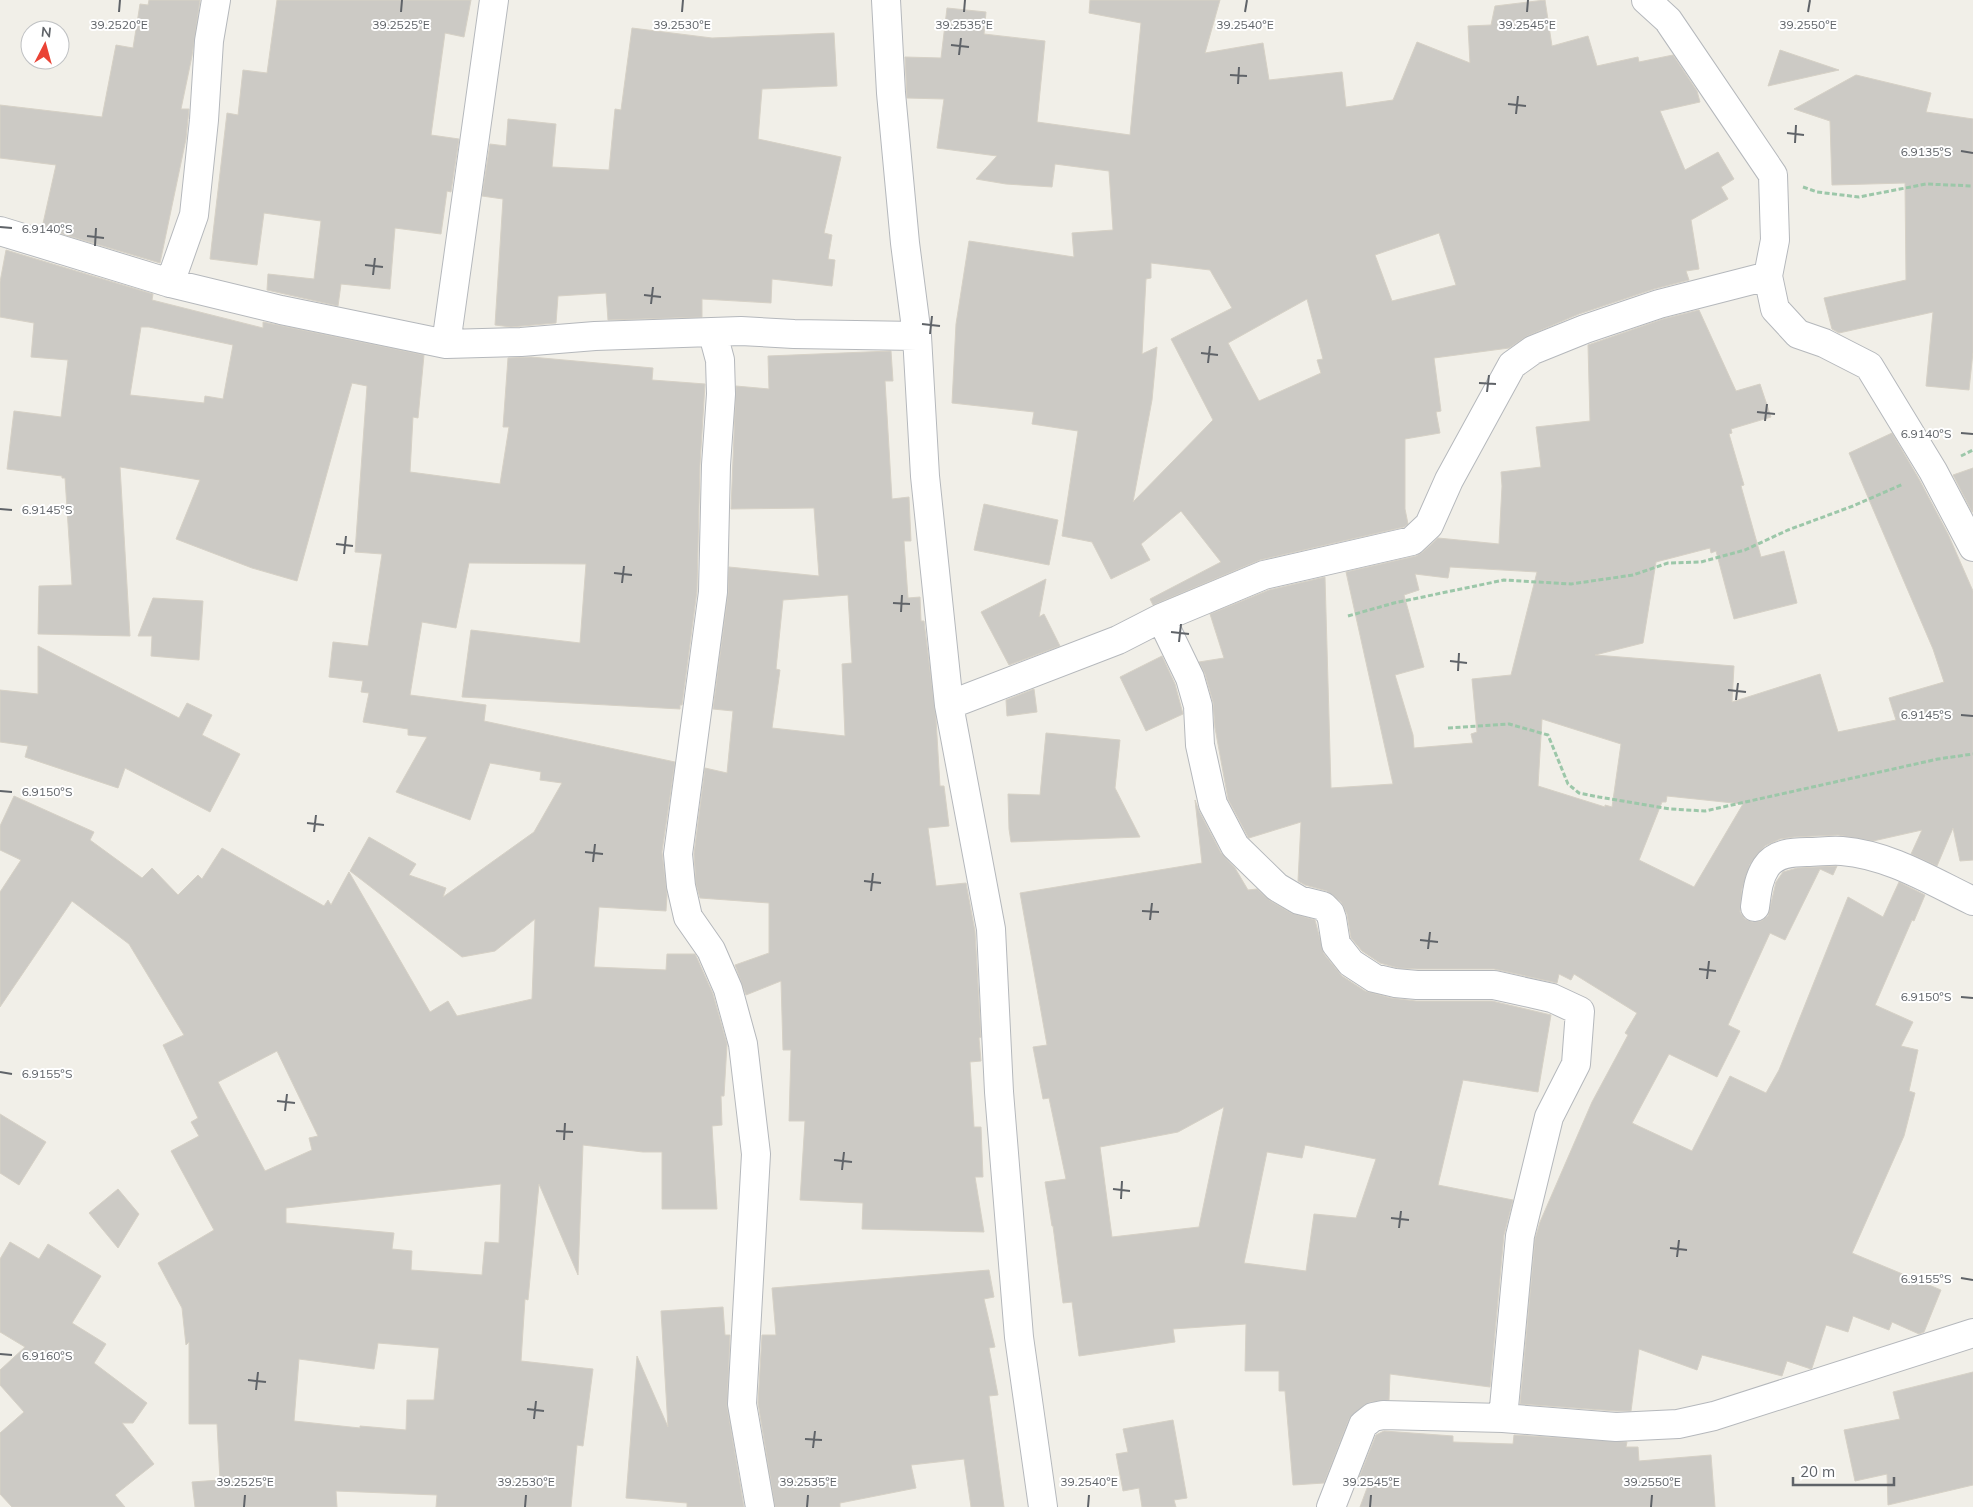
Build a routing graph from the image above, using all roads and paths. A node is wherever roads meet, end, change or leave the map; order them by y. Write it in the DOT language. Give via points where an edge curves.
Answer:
graph roads {
  1 [pos="216,0"];
  2 [pos="494,0"];
  3 [pos="886,0"];
  4 [pos="1646,0"];
  5 [pos="1773,175"];
  6 [pos="1973,186"];
  7 [pos="0,231"];
  8 [pos="1768,276"];
  9 [pos="170,283"];
  10 [pos="713,334"];
  11 [pos="917,336"];
  12 [pos="446,344"];
  13 [pos="1973,450"];
  14 [pos="1933,471"];
  15 [pos="1973,547"];
  16 [pos="1348,616"];
  17 [pos="1161,618"];
  18 [pos="949,706"];
  19 [pos="1448,728"];
  20 [pos="1973,754"];
  21 [pos="1973,901"];
  22 [pos="1755,907"];
  23 [pos="1973,1333"];
  24 [pos="1503,1418"];
  25 [pos="760,1507"];
  26 [pos="1043,1507"];
  27 [pos="1331,1507"];
  1 -- 9 [label="street" via="209,41 194,215"];
  2 -- 12 [label="street"];
  3 -- 11 [label="street" via="902,215"];
  4 -- 5 [label="street" via="1668,20"];
  5 -- 6 [label="path" via="1817,192 1859,197 1926,184"];
  5 -- 8 [label="street" via="1775,240"];
  7 -- 9 [label="street"];
  8 -- 14 [label="street" via="1775,310 1798,334 1869,366"];
  8 -- 17 [label="street" via="1659,304 1585,329 1534,350 1512,365 1429,525 1412,541 1264,575"];
  9 -- 12 [label="street"];
  10 -- 11 [label="street"];
  10 -- 12 [label="street"];
  10 -- 25 [label="street" via="720,360 721,394 712,592 678,854 688,917 711,950 725,981 743,1044 756,1154 742,1404"];
  11 -- 18 [label="street" via="925,476"];
  13 -- 14 [label="path"];
  14 -- 15 [label="street"];
  14 -- 16 [label="path" via="1745,550 1701,562 1668,563 1633,575 1571,584 1504,580"];
  17 -- 18 [label="street" via="1118,640"];
  17 -- 24 [label="street" via="1190,678 1198,706 1200,745 1213,804 1235,846 1277,887 1299,900 1323,906 1330,913 1336,944 1351,963 1374,978 1395,983 1494,985 1552,998 1580,1011 1576,1064 1549,1117 1520,1236"];
  18 -- 26 [label="street" via="991,928 999,1092 1019,1337"];
  19 -- 20 [label="path" via="1509,724 1548,735 1568,784 1574,789 1599,798 1670,810 1705,811"];
  21 -- 22 [label="street" via="1887,861 1842,851 1805,852 1779,856 1766,866 1758,886"];
  23 -- 24 [label="street" via="1714,1416 1678,1424 1616,1427"];
  24 -- 27 [label="street" via="1374,1417 1363,1424"];
}
